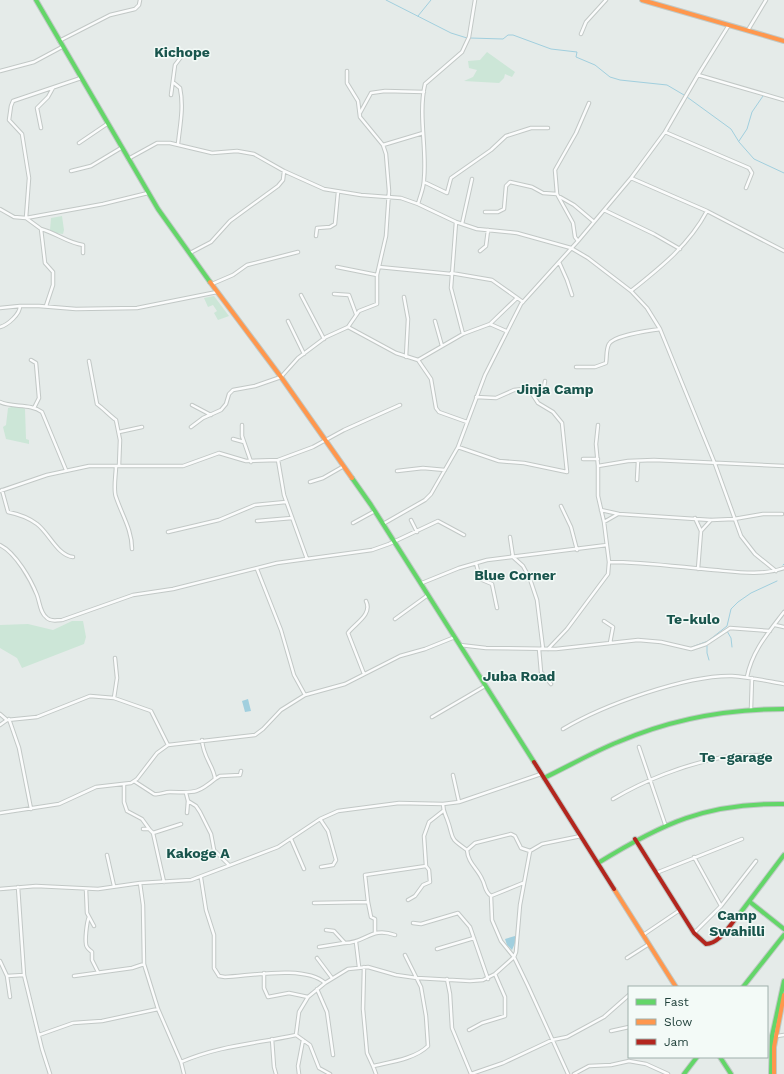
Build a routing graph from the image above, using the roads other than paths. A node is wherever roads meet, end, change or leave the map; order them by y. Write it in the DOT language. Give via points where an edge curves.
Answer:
graph roads {
  1 [pos="36,0"];
  2 [pos="140,0"];
  3 [pos="475,0"];
  4 [pos="606,0"];
  5 [pos="642,0"];
  6 [pos="766,0"];
  7 [pos="729,25"];
  8 [pos="748,30"];
  9 [pos="580,34"];
  10 [pos="58,41"];
  11 [pos="784,41"];
  12 [pos="62,48"];
  13 [pos="184,53"];
  14 [pos="0,71"];
  15 [pos="347,71"];
  16 [pos="698,75"];
  17 [pos="81,78"];
  18 [pos="174,83"];
  19 [pos="53,88"];
  20 [pos="424,92"];
  21 [pos="171,95"];
  22 [pos="784,100"];
  23 [pos="589,103"];
  24 [pos="359,113"];
  25 [pos="107,124"];
  26 [pos="41,128"];
  27 [pos="548,128"];
  28 [pos="423,132"];
  29 [pos="665,132"];
  30 [pos="80,143"];
  31 [pos="178,144"];
  32 [pos="383,145"];
  33 [pos="121,148"];
  34 [pos="128,159"];
  35 [pos="71,171"];
  36 [pos="284,171"];
  37 [pos="631,178"];
  38 [pos="472,179"];
  39 [pos="424,182"];
  40 [pos="746,188"];
  41 [pos="148,192"];
  42 [pos="338,192"];
  43 [pos="557,194"];
  44 [pos="388,196"];
  45 [pos="560,197"];
  46 [pos="418,204"];
  47 [pos="0,209"];
  48 [pos="604,210"];
  49 [pos="707,211"];
  50 [pos="485,212"];
  51 [pos="26,218"];
  52 [pos="456,222"];
  53 [pos="593,222"];
  54 [pos="462,224"];
  55 [pos="41,229"];
  56 [pos="488,230"];
  57 [pos="316,236"];
  58 [pos="578,241"];
  59 [pos="571,248"];
  60 [pos="680,249"];
  61 [pos="480,251"];
  62 [pos="784,251"];
  63 [pos="298,252"];
  64 [pos="83,253"];
  65 [pos="190,253"];
  66 [pos="560,262"];
  67 [pos="379,267"];
  68 [pos="337,268"];
  69 [pos="452,273"];
  70 [pos="377,275"];
  71 [pos="212,284"];
  72 [pos="631,291"];
  73 [pos="217,292"];
  74 [pos="334,294"];
  75 [pos="301,295"];
  76 [pos="572,295"];
  77 [pos="404,297"];
  78 [pos="517,298"];
  79 [pos="522,302"];
  80 [pos="20,306"];
  81 [pos="46,306"];
  82 [pos="0,308"];
  83 [pos="356,314"];
  84 [pos="288,321"];
  85 [pos="435,321"];
  86 [pos="490,324"];
  87 [pos="0,327"];
  88 [pos="348,327"];
  89 [pos="660,329"];
  90 [pos="506,331"];
  91 [pos="463,334"];
  92 [pos="324,339"];
  93 [pos="442,346"];
  94 [pos="304,354"];
  95 [pos="406,357"];
  96 [pos="31,360"];
  97 [pos="418,360"];
  98 [pos="89,361"];
  99 [pos="576,367"];
  100 [pos="281,377"];
  101 [pos="545,381"];
  102 [pos="529,389"];
  103 [pos="476,397"];
  104 [pos="0,402"];
  105 [pos="192,405"];
  106 [pos="400,405"];
  107 [pos="34,408"];
  108 [pos="211,415"];
  109 [pos="467,422"];
  110 [pos="242,425"];
  111 [pos="598,425"];
  112 [pos="142,427"];
  113 [pos="191,427"];
  114 [pos="119,432"];
  115 [pos="233,439"];
  116 [pos="327,440"];
  117 [pos="244,442"];
  118 [pos="458,446"];
  119 [pos="583,459"];
  120 [pos="598,459"];
  121 [pos="278,460"];
  122 [pos="638,461"];
  123 [pos="251,462"];
  124 [pos="715,464"];
  125 [pos="344,465"];
  126 [pos="117,466"];
  127 [pos="598,466"];
  128 [pos="784,466"];
  129 [pos="66,470"];
  130 [pos="445,470"];
  131 [pos="397,471"];
  132 [pos="637,480"];
  133 [pos="310,482"];
  134 [pos="1,490"];
  135 [pos="286,502"];
  136 [pos="561,506"];
  137 [pos="601,510"];
  138 [pos="375,511"];
  139 [pos="619,514"];
  140 [pos="782,514"];
  141 [pos="292,518"];
  142 [pos="694,518"];
  143 [pos="734,519"];
  144 [pos="256,520"];
  145 [pos="411,520"];
  146 [pos="712,520"];
  147 [pos="604,522"];
  148 [pos="354,523"];
  149 [pos="383,524"];
  150 [pos="701,531"];
  151 [pos="168,532"];
  152 [pos="417,532"];
  153 [pos="464,534"];
  154 [pos="510,537"];
  155 [pos="395,541"];
  156 [pos="607,545"];
  157 [pos="0,546"];
  158 [pos="132,549"];
  159 [pos="577,550"];
  160 [pos="73,557"];
  161 [pos="513,557"];
  162 [pos="307,559"];
  163 [pos="609,562"];
  164 [pos="476,563"];
  165 [pos="784,568"];
  166 [pos="257,569"];
  167 [pos="698,569"];
  168 [pos="776,571"];
  169 [pos="422,583"];
  170 [pos="428,594"];
  171 [pos="366,601"];
  172 [pos="497,608"];
  173 [pos="784,612"];
  174 [pos="395,619"];
  175 [pos="604,621"];
  176 [pos="774,625"];
  177 [pos="784,627"];
  178 [pos="770,631"];
  179 [pos="455,637"];
  180 [pos="610,642"];
  181 [pos="460,645"];
  182 [pos="539,649"];
  183 [pos="543,649"];
  184 [pos="548,649"];
  185 [pos="115,658"];
  186 [pos="364,674"];
  187 [pos="747,677"];
  188 [pos="752,678"];
  189 [pos="551,684"];
  190 [pos="784,684"];
  191 [pos="486,685"];
  192 [pos="305,695"];
  193 [pos="114,698"];
  194 [pos="751,709"];
  195 [pos="784,709"];
  196 [pos="0,714"];
  197 [pos="432,717"];
  198 [pos="8,720"];
  199 [pos="0,725"];
  200 [pos="563,729"];
  201 [pos="202,740"];
  202 [pos="168,745"];
  203 [pos="639,747"];
  204 [pos="766,755"];
  205 [pos="241,771"];
  206 [pos="215,772"];
  207 [pos="453,775"];
  208 [pos="220,776"];
  209 [pos="543,776"];
  210 [pos="215,779"];
  211 [pos="134,781"];
  212 [pos="649,782"];
  213 [pos="124,784"];
  214 [pos="186,793"];
  215 [pos="613,799"];
  216 [pos="188,801"];
  217 [pos="459,802"];
  218 [pos="443,804"];
  219 [pos="784,804"];
  220 [pos="31,809"];
  221 [pos="443,811"];
  222 [pos="0,813"];
  223 [pos="187,813"];
  224 [pos="320,819"];
  225 [pos="181,824"];
  226 [pos="665,824"];
  227 [pos="143,829"];
  228 [pos="150,830"];
  229 [pos="153,833"];
  230 [pos="581,836"];
  231 [pos="291,839"];
  232 [pos="635,839"];
  233 [pos="742,839"];
  234 [pos="467,850"];
  235 [pos="530,851"];
  236 [pos="107,855"];
  237 [pos="784,856"];
  238 [pos="694,857"];
  239 [pos="756,861"];
  240 [pos="598,863"];
  241 [pos="229,865"];
  242 [pos="426,866"];
  243 [pos="321,867"];
  244 [pos="304,869"];
  245 [pos="656,874"];
  246 [pos="201,878"];
  247 [pos="164,882"];
  248 [pos="140,883"];
  249 [pos="523,883"];
  250 [pos="114,886"];
  251 [pos="18,888"];
  252 [pos="86,888"];
  253 [pos="0,889"];
  254 [pos="491,896"];
  255 [pos="408,900"];
  256 [pos="368,902"];
  257 [pos="750,902"];
  258 [pos="314,903"];
  259 [pos="721,906"];
  260 [pos="680,910"];
  261 [pos="89,917"];
  262 [pos="412,923"];
  263 [pos="94,926"];
  264 [pos="784,929"];
  265 [pos="326,930"];
  266 [pos="375,932"];
  267 [pos="694,933"];
  268 [pos="395,935"];
  269 [pos="643,935"];
  270 [pos="784,935"];
  271 [pos="474,938"];
  272 [pos="356,942"];
  273 [pos="344,943"];
  274 [pos="649,944"];
  275 [pos="318,947"];
  276 [pos="437,949"];
  277 [pos="405,955"];
  278 [pos="514,957"];
  279 [pos="317,958"];
  280 [pos="627,958"];
  281 [pos="0,962"];
  282 [pos="144,964"];
  283 [pos="359,967"];
  284 [pos="364,967"];
  285 [pos="98,972"];
  286 [pos="264,973"];
  287 [pos="496,974"];
  288 [pos="24,975"];
  289 [pos="7,976"];
  290 [pos="74,976"];
  291 [pos="332,978"];
  292 [pos="417,978"];
  293 [pos="447,979"];
  294 [pos="488,979"];
  295 [pos="784,981"];
  296 [pos="325,983"];
  297 [pos="675,986"];
  298 [pos="744,986"];
  299 [pos="317,989"];
  300 [pos="784,995"];
  301 [pos="628,996"];
  302 [pos="10,997"];
  303 [pos="308,997"];
  304 [pos="780,1002"];
  305 [pos="158,1009"];
  306 [pos="628,1027"];
  307 [pos="468,1030"];
  308 [pos="611,1031"];
  309 [pos="39,1035"];
  310 [pos="296,1035"];
  311 [pos="784,1035"];
  312 [pos="774,1036"];
  313 [pos="272,1039"];
  314 [pos="302,1040"];
  315 [pos="552,1040"];
  316 [pos="333,1055"];
  317 [pos="696,1058"];
  318 [pos="721,1058"];
  319 [pos="181,1062"];
  320 [pos="373,1066"];
  321 [pos="50,1074"];
  322 [pos="184,1074"];
  323 [pos="276,1074"];
  324 [pos="300,1074"];
  325 [pos="330,1074"];
  326 [pos="376,1074"];
  327 [pos="471,1074"];
  328 [pos="568,1074"];
  329 [pos="574,1074"];
  330 [pos="668,1074"];
  331 [pos="684,1074"];
  332 [pos="731,1074"];
  333 [pos="771,1074"];
  334 [pos="774,1074"];
  1 -- 10 [label="street"];
  2 -- 10 [label="street" via="135,9 110,15"];
  3 -- 20 [label="street" via="466,44 456,58 427,81"];
  4 -- 9 [label="street" via="586,22"];
  5 -- 7 [label="street"];
  6 -- 8 [label="street"];
  7 -- 8 [label="street"];
  7 -- 16 [label="street"];
  8 -- 11 [label="street"];
  10 -- 12 [label="street"];
  12 -- 14 [label="street" via="34,62"];
  12 -- 17 [label="street"];
  13 -- 18 [label="street" via="174,65"];
  15 -- 24 [label="street" via="347,83 358,101"];
  16 -- 22 [label="street"];
  16 -- 29 [label="street"];
  17 -- 19 [label="street"];
  17 -- 25 [label="street"];
  18 -- 21 [label="street"];
  18 -- 31 [label="street" via="180,88 182,98"];
  19 -- 26 [label="street" via="37,108"];
  19 -- 51 [label="street" via="13,101 11,106 9,120 22,134 28,174"];
  20 -- 24 [label="street" via="371,92"];
  20 -- 28 [label="street"];
  23 -- 43 [label="street" via="555,170"];
  24 -- 32 [label="street"];
  25 -- 30 [label="street"];
  25 -- 33 [label="street"];
  27 -- 39 [label="street" via="531,128 506,136 492,150 451,178 447,193"];
  28 -- 32 [label="street"];
  28 -- 39 [label="street"];
  29 -- 37 [label="street"];
  29 -- 40 [label="street" via="749,168 752,173"];
  31 -- 34 [label="street" via="157,142"];
  31 -- 36 [label="street" via="212,153 249,152"];
  32 -- 44 [label="street" via="389,179"];
  33 -- 34 [label="street"];
  33 -- 35 [label="street" via="91,166"];
  34 -- 41 [label="street"];
  36 -- 42 [label="street" via="306,182"];
  36 -- 65 [label="street" via="283,180 278,186 230,221 208,244"];
  37 -- 48 [label="street"];
  37 -- 49 [label="street"];
  38 -- 54 [label="street"];
  39 -- 46 [label="street"];
  41 -- 51 [label="street"];
  41 -- 65 [label="street"];
  42 -- 44 [label="street"];
  42 -- 57 [label="street" via="335,224 317,228"];
  43 -- 45 [label="street"];
  43 -- 50 [label="street" via="543,193 510,182 506,186 504,209 498,212"];
  44 -- 46 [label="street"];
  44 -- 67 [label="street" via="386,236"];
  45 -- 53 [label="street" via="574,204"];
  45 -- 58 [label="street" via="573,223"];
  46 -- 52 [label="street"];
  47 -- 51 [label="street" via="14,217"];
  48 -- 53 [label="street"];
  48 -- 60 [label="street"];
  49 -- 60 [label="street"];
  49 -- 62 [label="street"];
  51 -- 55 [label="street"];
  52 -- 54 [label="street"];
  52 -- 69 [label="street"];
  53 -- 58 [label="street"];
  54 -- 56 [label="street"];
  55 -- 64 [label="street" via="71,243 83,245"];
  55 -- 81 [label="street" via="45,264 53,272 54,278"];
  56 -- 59 [label="street" via="517,233"];
  56 -- 61 [label="street" via="486,246"];
  58 -- 59 [label="street"];
  59 -- 66 [label="street"];
  59 -- 72 [label="street"];
  60 -- 72 [label="street"];
  63 -- 71 [label="street" via="247,265 234,275"];
  65 -- 71 [label="street"];
  66 -- 76 [label="street"];
  66 -- 79 [label="street"];
  67 -- 69 [label="street"];
  67 -- 70 [label="street"];
  68 -- 70 [label="street"];
  69 -- 78 [label="street" via="492,280"];
  69 -- 91 [label="street" via="452,292"];
  70 -- 83 [label="street" via="377,304"];
  71 -- 73 [label="street"];
  72 -- 89 [label="street" via="647,308"];
  73 -- 81 [label="street" via="137,308 76,309"];
  73 -- 100 [label="street"];
  74 -- 83 [label="street" via="349,295"];
  75 -- 92 [label="street"];
  77 -- 95 [label="street" via="408,318"];
  78 -- 79 [label="street"];
  78 -- 86 [label="street"];
  79 -- 90 [label="street"];
  80 -- 81 [label="street"];
  80 -- 82 [label="street"];
  80 -- 87 [label="street" via="14,317"];
  83 -- 88 [label="street"];
  84 -- 94 [label="street"];
  85 -- 93 [label="street"];
  86 -- 90 [label="street"];
  86 -- 91 [label="street"];
  88 -- 92 [label="street"];
  88 -- 95 [label="street"];
  89 -- 99 [label="street" via="618,338 608,345 606,363 600,366"];
  89 -- 124 [label="street"];
  90 -- 103 [label="street"];
  91 -- 93 [label="street"];
  92 -- 94 [label="street"];
  93 -- 97 [label="street"];
  94 -- 100 [label="street"];
  95 -- 97 [label="street"];
  96 -- 107 [label="street" via="36,363 38,376 39,398"];
  97 -- 109 [label="street" via="431,379 439,412"];
  98 -- 114 [label="street" via="97,404 116,419"];
  100 -- 108 [label="street" via="233,390 224,406"];
  100 -- 116 [label="street"];
  101 -- 102 [label="street" via="544,387"];
  102 -- 103 [label="street" via="514,390 496,398"];
  102 -- 118 [label="street" via="538,403 553,412 562,423 567,472 500,461"];
  103 -- 109 [label="street"];
  104 -- 107 [label="street" via="9,406"];
  105 -- 108 [label="street"];
  106 -- 116 [label="street"];
  107 -- 129 [label="street" via="43,413"];
  108 -- 113 [label="street"];
  109 -- 118 [label="street"];
  110 -- 117 [label="street"];
  111 -- 120 [label="street"];
  112 -- 114 [label="street"];
  114 -- 126 [label="street"];
  115 -- 117 [label="street"];
  116 -- 121 [label="street"];
  116 -- 125 [label="street"];
  117 -- 123 [label="street"];
  118 -- 130 [label="street"];
  119 -- 120 [label="street"];
  120 -- 127 [label="street"];
  121 -- 123 [label="street"];
  121 -- 135 [label="street"];
  122 -- 124 [label="street"];
  122 -- 127 [label="street"];
  122 -- 132 [label="street"];
  123 -- 126 [label="street" via="219,453 183,466"];
  124 -- 128 [label="street"];
  124 -- 143 [label="street"];
  125 -- 133 [label="street" via="323,478"];
  125 -- 138 [label="street"];
  126 -- 129 [label="street"];
  126 -- 158 [label="street" via="115,496 129,529"];
  127 -- 137 [label="street" via="598,496"];
  129 -- 134 [label="street"];
  130 -- 131 [label="street" via="423,468"];
  130 -- 149 [label="street" via="425,500"];
  134 -- 160 [label="street" via="8,512 36,523 65,556"];
  135 -- 141 [label="street"];
  135 -- 151 [label="street" via="255,505 219,520"];
  136 -- 159 [label="street" via="571,527"];
  137 -- 139 [label="street"];
  137 -- 147 [label="street"];
  138 -- 148 [label="street"];
  138 -- 149 [label="street"];
  139 -- 142 [label="street"];
  139 -- 147 [label="street"];
  140 -- 143 [label="street"];
  141 -- 144 [label="street"];
  141 -- 162 [label="street"];
  142 -- 146 [label="street"];
  142 -- 150 [label="street"];
  143 -- 146 [label="street"];
  143 -- 168 [label="street" via="748,546"];
  145 -- 152 [label="street"];
  146 -- 150 [label="street"];
  147 -- 156 [label="street"];
  149 -- 155 [label="street"];
  150 -- 167 [label="street"];
  152 -- 153 [label="street" via="440,521"];
  152 -- 155 [label="street"];
  154 -- 161 [label="street"];
  155 -- 162 [label="street" via="372,550"];
  155 -- 169 [label="street"];
  156 -- 159 [label="street"];
  156 -- 163 [label="street"];
  157 -- 166 [label="street" via="9,552 23,570 37,595 43,615 52,621 62,620 123,598"];
  159 -- 161 [label="street"];
  161 -- 164 [label="street"];
  161 -- 183 [label="street" via="523,566 534,590"];
  162 -- 166 [label="street"];
  163 -- 167 [label="street"];
  163 -- 184 [label="street" via="607,577"];
  164 -- 169 [label="street"];
  164 -- 172 [label="street" via="480,578 492,584"];
  165 -- 168 [label="street"];
  166 -- 192 [label="street" via="281,630 294,675"];
  167 -- 168 [label="street"];
  169 -- 170 [label="street"];
  170 -- 174 [label="street"];
  170 -- 179 [label="street"];
  171 -- 186 [label="street" via="366,611 358,624 348,633"];
  173 -- 176 [label="street"];
  175 -- 180 [label="street" via="612,627"];
  176 -- 177 [label="street"];
  176 -- 178 [label="street"];
  178 -- 180 [label="street" via="730,628 706,644 691,649 661,642"];
  178 -- 187 [label="street" via="753,656"];
  179 -- 181 [label="street"];
  179 -- 186 [label="street" via="400,656"];
  180 -- 184 [label="street" via="577,648"];
  181 -- 182 [label="street"];
  181 -- 191 [label="street"];
  182 -- 183 [label="street"];
  182 -- 189 [label="street" via="541,672"];
  183 -- 184 [label="street"];
  185 -- 193 [label="street" via="117,678"];
  186 -- 192 [label="street" via="345,684"];
  187 -- 188 [label="street"];
  187 -- 200 [label="street" via="716,677 663,688 583,718"];
  188 -- 190 [label="street"];
  188 -- 194 [label="street"];
  191 -- 197 [label="street"];
  191 -- 209 [label="street"];
  192 -- 201 [label="street" via="281,710 255,734"];
  193 -- 198 [label="street" via="88,696 37,717"];
  193 -- 202 [label="street" via="152,711"];
  194 -- 195 [label="street"];
  194 -- 209 [label="street" via="693,717 644,731"];
  196 -- 198 [label="street"];
  198 -- 199 [label="street"];
  198 -- 220 [label="street" via="20,748"];
  201 -- 202 [label="street"];
  201 -- 206 [label="street" via="204,753"];
  202 -- 211 [label="street" via="157,753"];
  203 -- 212 [label="street"];
  204 -- 212 [label="street" via="720,758"];
  205 -- 208 [label="street" via="240,775"];
  206 -- 208 [label="street"];
  206 -- 210 [label="street"];
  207 -- 217 [label="street"];
  208 -- 210 [label="street"];
  209 -- 217 [label="street"];
  209 -- 230 [label="street"];
  210 -- 214 [label="street" via="202,788"];
  211 -- 213 [label="street"];
  211 -- 214 [label="street" via="154,794"];
  212 -- 215 [label="street"];
  212 -- 226 [label="street"];
  213 -- 220 [label="street" via="100,786 64,802"];
  213 -- 228 [label="street" via="127,811 142,819"];
  214 -- 216 [label="street"];
  216 -- 223 [label="street"];
  216 -- 241 [label="street" via="200,812 214,850"];
  217 -- 218 [label="street"];
  218 -- 221 [label="street"];
  218 -- 224 [label="street" via="383,804 345,809"];
  219 -- 226 [label="street" via="747,803 722,806"];
  220 -- 222 [label="street"];
  221 -- 234 [label="street" via="452,839"];
  221 -- 242 [label="street" via="429,822 424,836"];
  224 -- 231 [label="street"];
  224 -- 243 [label="street" via="328,832 336,860 333,865"];
  225 -- 229 [label="street"];
  226 -- 232 [label="street"];
  227 -- 228 [label="street"];
  228 -- 229 [label="street"];
  229 -- 247 [label="street"];
  230 -- 235 [label="street" via="542,844"];
  230 -- 240 [label="street"];
  231 -- 241 [label="street" via="270,851"];
  231 -- 244 [label="street"];
  232 -- 240 [label="street"];
  232 -- 245 [label="street"];
  233 -- 238 [label="street"];
  234 -- 235 [label="street" via="475,843 511,834 515,836 520,848"];
  234 -- 254 [label="street" via="486,892"];
  235 -- 249 [label="street"];
  236 -- 250 [label="street"];
  237 -- 257 [label="street"];
  238 -- 245 [label="street"];
  238 -- 259 [label="street"];
  239 -- 259 [label="street"];
  240 -- 269 [label="street"];
  241 -- 246 [label="street"];
  242 -- 255 [label="street" via="430,882 423,885 415,896"];
  242 -- 256 [label="street" via="365,875"];
  245 -- 260 [label="street"];
  246 -- 247 [label="street"];
  246 -- 286 [label="street" via="206,910 214,935 213,963 216,973 225,977"];
  247 -- 248 [label="street"];
  248 -- 250 [label="street"];
  248 -- 282 [label="street"];
  249 -- 254 [label="street"];
  249 -- 278 [label="street"];
  250 -- 252 [label="street"];
  251 -- 252 [label="street"];
  251 -- 253 [label="street"];
  251 -- 288 [label="street"];
  252 -- 261 [label="street"];
  254 -- 278 [label="street" via="492,920 502,941"];
  256 -- 258 [label="street"];
  256 -- 266 [label="street" via="371,917 375,919"];
  257 -- 264 [label="street"];
  257 -- 267 [label="street" via="712,944 706,944"];
  259 -- 267 [label="street"];
  260 -- 267 [label="street"];
  260 -- 269 [label="street"];
  261 -- 263 [label="street"];
  261 -- 285 [label="street" via="86,944 92,952 92,960"];
  262 -- 271 [label="street" via="421,924 456,913 468,924"];
  265 -- 273 [label="street" via="334,931"];
  266 -- 268 [label="street"];
  266 -- 272 [label="street"];
  269 -- 274 [label="street"];
  270 -- 298 [label="street"];
  271 -- 276 [label="street"];
  271 -- 294 [label="street"];
  272 -- 273 [label="street"];
  272 -- 283 [label="street"];
  273 -- 275 [label="street"];
  274 -- 280 [label="street"];
  274 -- 297 [label="street"];
  277 -- 292 [label="street"];
  278 -- 287 [label="street"];
  278 -- 315 [label="street"];
  279 -- 291 [label="street"];
  281 -- 289 [label="street"];
  282 -- 285 [label="street"];
  282 -- 305 [label="street"];
  283 -- 284 [label="street"];
  283 -- 291 [label="street" via="346,970"];
  284 -- 292 [label="street"];
  284 -- 320 [label="street" via="363,1009 367,1053"];
  285 -- 290 [label="street"];
  286 -- 296 [label="street" via="312,976"];
  286 -- 303 [label="street" via="264,988 268,997 289,993"];
  287 -- 294 [label="street"];
  287 -- 307 [label="street" via="505,997 505,1016"];
  288 -- 289 [label="street"];
  288 -- 309 [label="street"];
  289 -- 302 [label="street"];
  291 -- 296 [label="street"];
  292 -- 293 [label="street"];
  292 -- 320 [label="street" via="425,1009 428,1046 407,1057"];
  293 -- 294 [label="street" via="470,982"];
  293 -- 327 [label="street" via="452,1028"];
  295 -- 304 [label="street"];
  296 -- 299 [label="street"];
  299 -- 303 [label="street"];
  299 -- 316 [label="street" via="327,1012"];
  300 -- 304 [label="street"];
  301 -- 315 [label="street" via="590,1026 566,1038"];
  303 -- 310 [label="street" via="299,1012"];
  304 -- 312 [label="street"];
  305 -- 309 [label="street" via="102,1021 73,1023"];
  305 -- 319 [label="street"];
  306 -- 308 [label="street"];
  309 -- 321 [label="street"];
  310 -- 313 [label="street"];
  310 -- 314 [label="street"];
  311 -- 312 [label="street"];
  312 -- 333 [label="street"];
  312 -- 334 [label="street"];
  313 -- 319 [label="street" via="218,1048"];
  313 -- 323 [label="street"];
  314 -- 324 [label="street" via="298,1066"];
  314 -- 325 [label="street" via="310,1045 320,1068"];
  315 -- 327 [label="street" via="503,1063"];
  315 -- 328 [label="street"];
  317 -- 331 [label="street"];
  318 -- 332 [label="street"];
  319 -- 322 [label="street"];
  320 -- 326 [label="street"];
  329 -- 330 [label="street" via="589,1066 629,1061 646,1064"];
}
